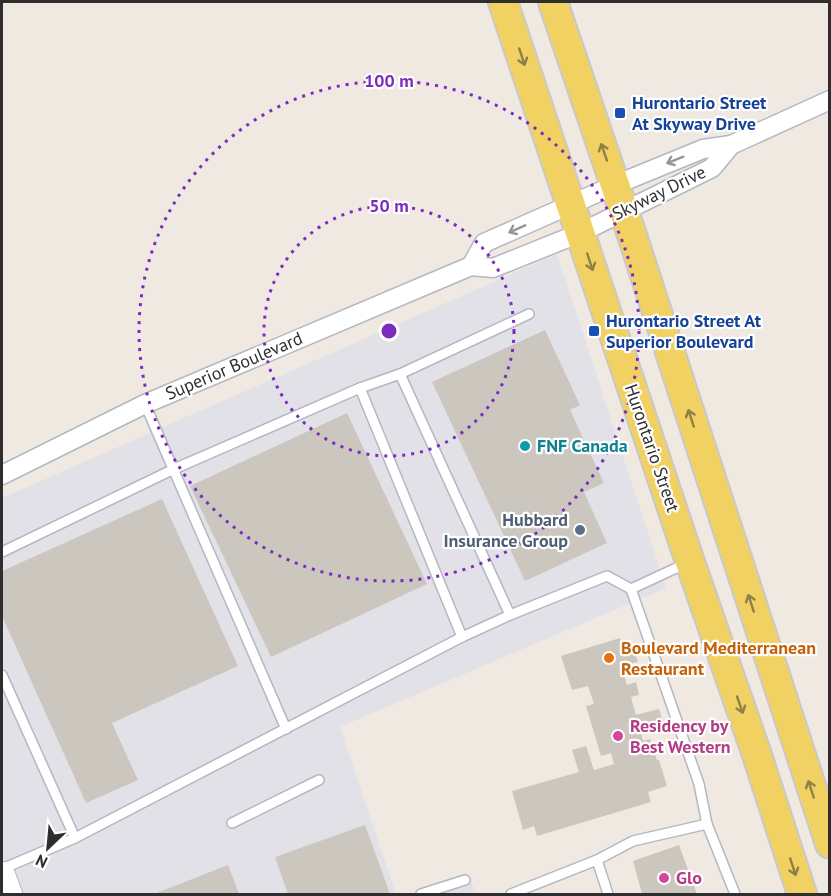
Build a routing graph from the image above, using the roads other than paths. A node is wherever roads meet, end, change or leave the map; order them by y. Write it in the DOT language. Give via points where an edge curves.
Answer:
graph roads {
  1 [pos="503,2"];
  2 [pos="553,2"];
  3 [pos="830,100"];
  4 [pos="731,145"];
  5 [pos="620,198"];
  6 [pos="571,205"];
  7 [pos="580,232"];
  8 [pos="471,266"];
  9 [pos="529,314"];
  10 [pos="400,374"];
  11 [pos="360,388"];
  12 [pos="145,404"];
  13 [pos="174,469"];
  14 [pos="2,475"];
  15 [pos="2,552"];
  16 [pos="690,562"];
  17 [pos="631,590"];
  18 [pos="510,615"];
  19 [pos="462,637"];
  20 [pos="2,675"];
  21 [pos="286,729"];
  22 [pos="319,780"];
  23 [pos="232,823"];
  24 [pos="707,824"];
  25 [pos="75,838"];
  26 [pos="830,844"];
  27 [pos="597,860"];
  28 [pos="2,869"];
  29 [pos="2,875"];
  30 [pos="465,880"];
  31 [pos="9,894"];
  32 [pos="421,894"];
  33 [pos="511,894"];
  34 [pos="608,894"];
  35 [pos="735,894"];
  36 [pos="801,894"];
  1 -- 6 [label="main road, Hurontario Street, one-way"];
  5 -- 2 [label="main road, one-way"];
  3 -- 4 [label="street, Skyway Drive"];
  4 -- 5 [label="street, Skyway Drive, one-way" via="703,149"];
  4 -- 5 [label="street, Skyway Drive" via="712,168"];
  5 -- 6 [label="street, Skyway Drive"];
  5 -- 7 [label="street, Skyway Drive"];
  26 -- 5 [label="main road, one-way"];
  6 -- 7 [label="main road, Hurontario Street"];
  6 -- 8 [label="street, one-way" via="484,243"];
  7 -- 8 [label="street, Superior Boulevard" via="493,268"];
  7 -- 16 [label="main road, Hurontario Street, one-way"];
  8 -- 12 [label="street, Superior Boulevard"];
  9 -- 10 [label="lane"];
  10 -- 11 [label="lane"];
  10 -- 18 [label="lane"];
  11 -- 13 [label="lane"];
  11 -- 19 [label="lane"];
  12 -- 13 [label="lane"];
  12 -- 14 [label="street, Superior Boulevard"];
  13 -- 15 [label="lane"];
  13 -- 21 [label="lane"];
  16 -- 17 [label="lane"];
  16 -- 36 [label="main road, Hurontario Street, one-way"];
  17 -- 18 [label="lane" via="607,576"];
  17 -- 24 [label="lane" via="699,784"];
  18 -- 19 [label="lane"];
  19 -- 21 [label="lane"];
  20 -- 25 [label="lane"];
  21 -- 25 [label="lane"];
  22 -- 23 [label="lane"];
  24 -- 27 [label="lane" via="633,842"];
  24 -- 35 [label="lane"];
  25 -- 28 [label="lane"];
  27 -- 33 [label="lane"];
  27 -- 34 [label="lane"];
  29 -- 31 [label="street"];
  30 -- 32 [label="lane"];
}
